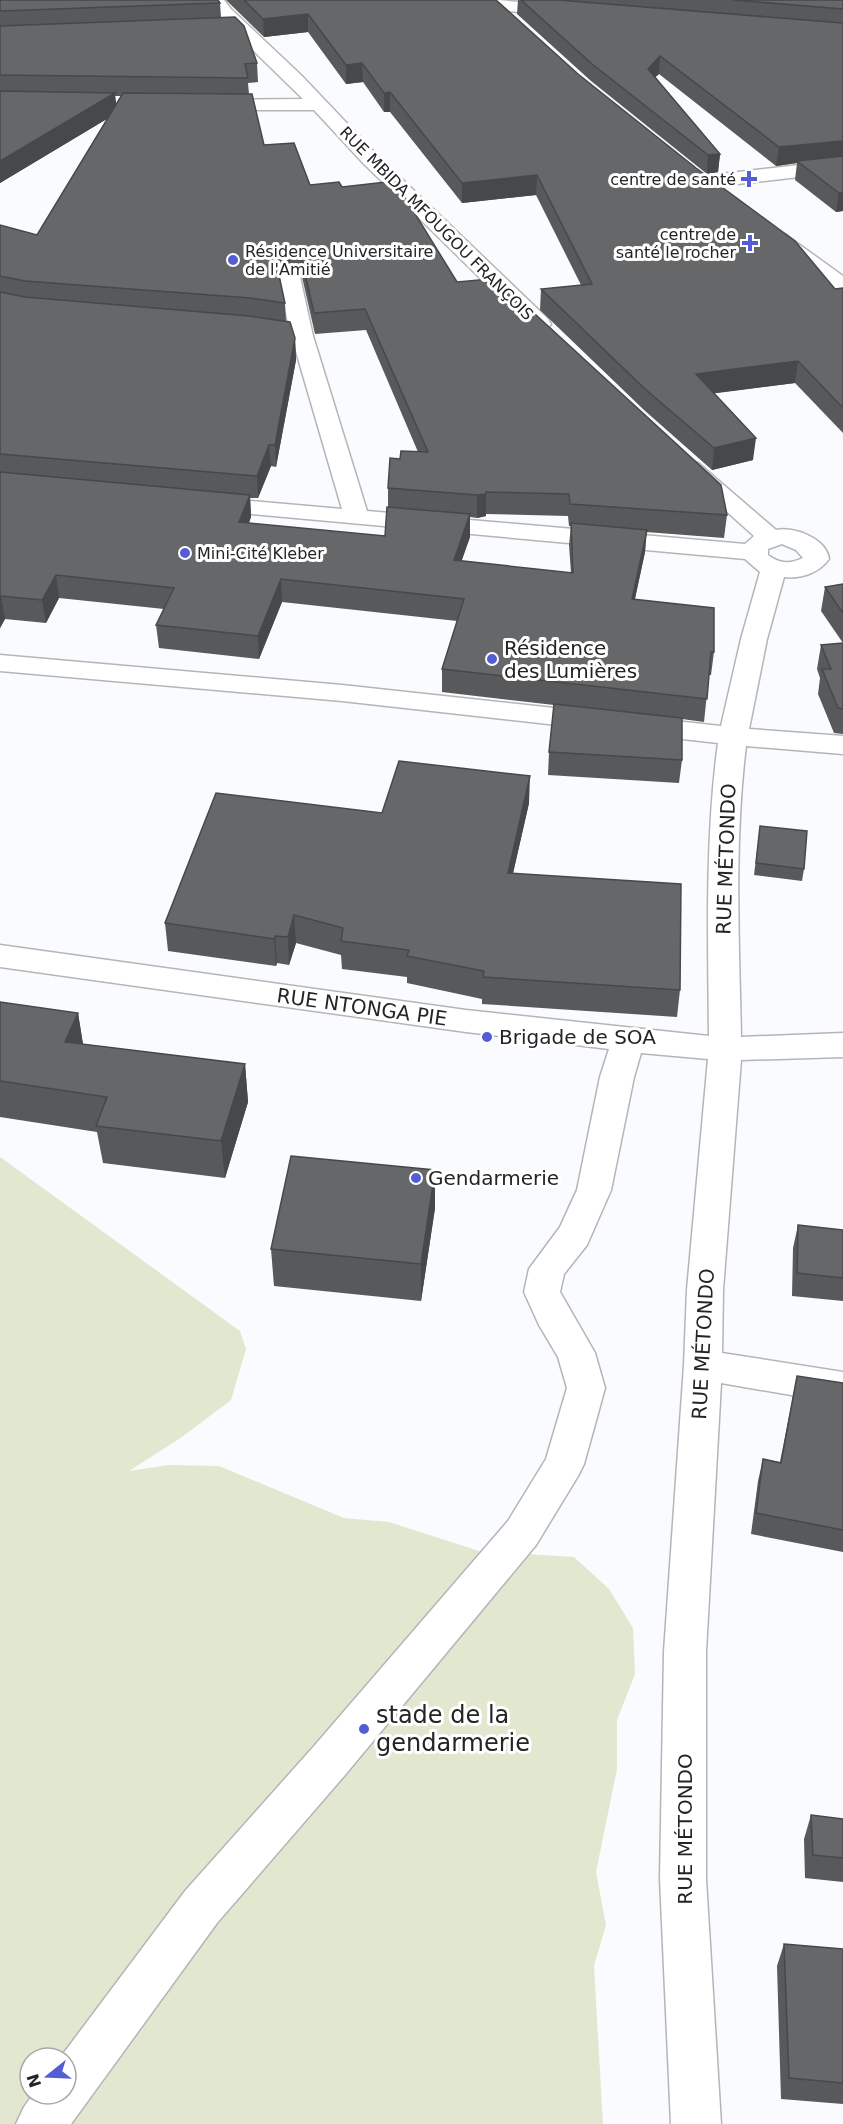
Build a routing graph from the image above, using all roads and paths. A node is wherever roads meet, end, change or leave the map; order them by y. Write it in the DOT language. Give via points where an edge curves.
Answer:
graph roads {
  1 [pos="216,0"];
  2 [pos="442,0"];
  3 [pos="495,5"];
  4 [pos="576,12"];
  5 [pos="520,27"];
  6 [pos="240,28"];
  7 [pos="216,29"];
  8 [pos="319,104"];
  9 [pos="192,106"];
  10 [pos="843,166"];
  11 [pos="684,167"];
  12 [pos="702,182"];
  13 [pos="720,195"];
  14 [pos="765,229"];
  15 [pos="843,265"];
  16 [pos="820,269"];
  17 [pos="289,277"];
  18 [pos="843,286"];
  19 [pos="228,327"];
  20 [pos="302,336"];
  21 [pos="553,337"];
  22 [pos="677,456"];
  23 [pos="178,502"];
  24 [pos="357,517"];
  25 [pos="766,553"];
  26 [pos="843,553"];
  27 [pos="815,554"];
  28 [pos="0,663"];
  29 [pos="733,736"];
  30 [pos="843,745"];
  31 [pos="0,956"];
  32 [pos="628,1040"];
  33 [pos="843,1046"];
  34 [pos="725,1049"];
  35 [pos="703,1365"];
  36 [pos="843,1388"];
  37 [pos="78,2074"];
  38 [pos="54,2106"];
  39 [pos="41,2124"];
  40 [pos="696,2124"];
  1 -- 6 [label="street, RUE MBIDA MFOUGOU FRANÇOIS"];
  2 -- 3 [label="street"];
  3 -- 4 [label="street"];
  3 -- 5 [label="street"];
  6 -- 7 [label="street"];
  6 -- 8 [label="street, RUE MBIDA MFOUGOU FRANÇOIS"];
  8 -- 9 [label="street"];
  8 -- 21 [label="street, RUE MBIDA MFOUGOU FRANÇOIS"];
  10 -- 12 [label="street"];
  11 -- 12 [label="street"];
  12 -- 13 [label="street"];
  14 -- 16 [label="street"];
  15 -- 16 [label="street"];
  16 -- 18 [label="street"];
  17 -- 20 [label="street"];
  19 -- 20 [label="street"];
  20 -- 24 [label="street"];
  22 -- 25 [label="street"];
  23 -- 24 [label="street"];
  24 -- 25 [label="street"];
  25 -- 27 [label="street" via="794,538"];
  25 -- 27 [label="street" via="798,570 808,566"];
  25 -- 29 [label="street, RUE MÉTONDO" via="754,639"];
  26 -- 27 [label="street"];
  28 -- 29 [label="street" via="342,693"];
  29 -- 30 [label="street"];
  29 -- 34 [label="street, RUE MÉTONDO" via="723,903"];
  31 -- 32 [label="street, RUE NTONGA PIE"];
  32 -- 34 [label="street, RUE NTONGA PIE"];
  32 -- 37 [label="street" via="594,1190 574,1235 547,1269 542,1292 576,1353 586,1388 564,1464 522,1533 201,1907"];
  33 -- 34 [label="street, RUE NTONGA PIE"];
  34 -- 35 [label="street, RUE MÉTONDO" via="705,1290"];
  35 -- 36 [label="street"];
  35 -- 40 [label="street, RUE MÉTONDO" via="685,1653 683,1879"];
  38 -- 39 [label="street"];
}
